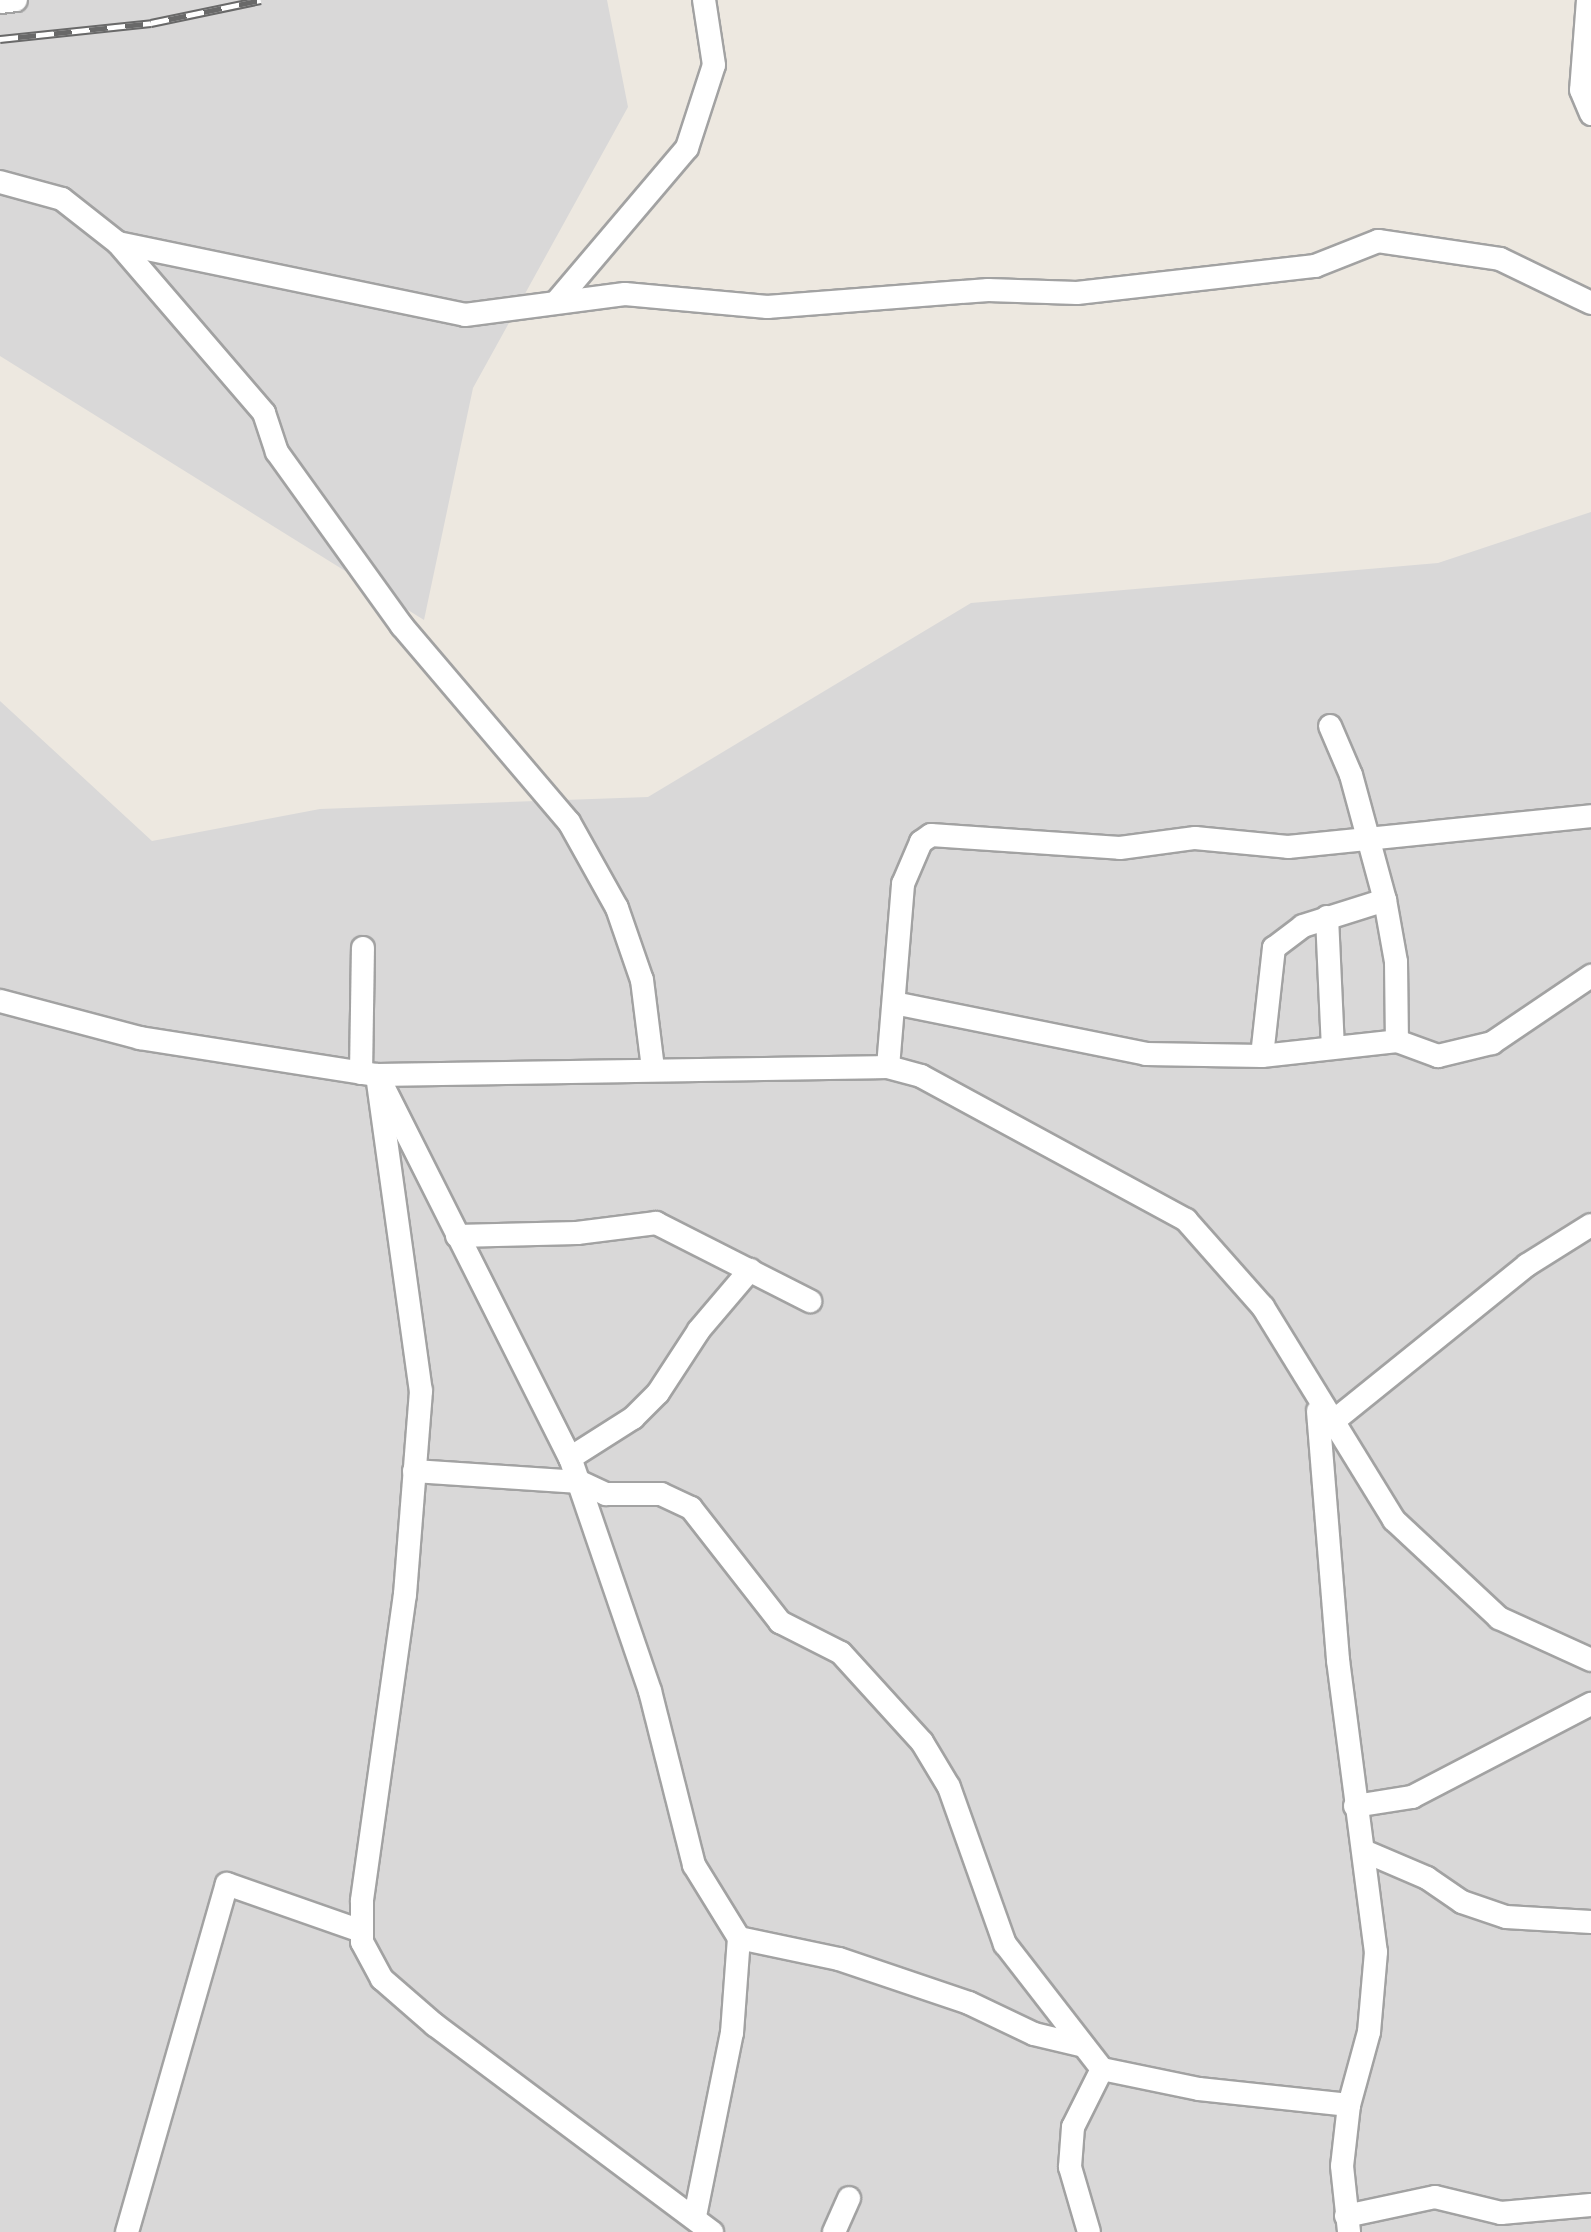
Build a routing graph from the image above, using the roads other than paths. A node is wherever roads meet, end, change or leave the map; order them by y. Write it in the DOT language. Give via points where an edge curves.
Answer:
graph roads {
  1 [pos="16,0"];
  2 [pos="704,0"];
  3 [pos="1588,0"];
  4 [pos="0,2"];
  5 [pos="1591,114"];
  6 [pos="2,180"];
  7 [pos="118,243"];
  8 [pos="558,300"];
  9 [pos="1591,303"];
  10 [pos="1330,726"];
  11 [pos="1591,816"];
  12 [pos="1367,838"];
  13 [pos="1385,900"];
  14 [pos="1327,917"];
  15 [pos="363,948"];
  16 [pos="1591,976"];
  17 [pos="0,1001"];
  18 [pos="894,1003"];
  19 [pos="1397,1041"];
  20 [pos="1333,1047"];
  21 [pos="1262,1056"];
  22 [pos="888,1067"];
  23 [pos="653,1068"];
  24 [pos="369,1074"];
  25 [pos="1591,1225"];
  26 [pos="457,1236"];
  27 [pos="750,1270"];
  28 [pos="810,1301"];
  29 [pos="1317,1402"];
  30 [pos="1330,1424"];
  31 [pos="570,1458"];
  32 [pos="414,1471"];
  33 [pos="580,1482"];
  34 [pos="1591,1660"];
  35 [pos="1591,1704"];
  36 [pos="1355,1806"];
  37 [pos="1364,1851"];
  38 [pos="1591,1922"];
  39 [pos="361,1931"];
  40 [pos="739,1938"];
  41 [pos="1084,2046"];
  42 [pos="1102,2069"];
  43 [pos="1349,2105"];
  44 [pos="849,2198"];
  45 [pos="1591,2205"];
  46 [pos="695,2216"];
  47 [pos="1347,2224"];
  48 [pos="127,2232"];
  49 [pos="712,2232"];
  50 [pos="834,2232"];
  51 [pos="1089,2232"];
  1 -- 4 [label="street"];
  2 -- 8 [label="street" via="714,65 687,148"];
  3 -- 5 [label="street" via="1581,90"];
  6 -- 7 [label="street" via="62,199"];
  7 -- 8 [label="street" via="465,315"];
  7 -- 23 [label="street" via="264,413 277,452 402,626 569,822 617,908 642,980"];
  8 -- 9 [label="street" via="625,294 767,307 988,290 1077,293 1303,269 1378,241 1500,259"];
  10 -- 12 [label="street"];
  11 -- 12 [label="street"];
  12 -- 13 [label="street"];
  12 -- 18 [label="street" via="1288,847 1195,838 1120,848 931,835 921,842 903,884"];
  13 -- 14 [label="street"];
  13 -- 19 [label="street" via="1396,962"];
  14 -- 20 [label="street"];
  14 -- 21 [label="street" via="1274,948"];
  15 -- 24 [label="street"];
  16 -- 19 [label="street" via="1492,1043 1438,1056"];
  17 -- 24 [label="street" via="140,1038"];
  18 -- 21 [label="street" via="1146,1054"];
  18 -- 22 [label="street"];
  19 -- 20 [label="street"];
  20 -- 21 [label="street"];
  22 -- 23 [label="street"];
  22 -- 29 [label="street" via="921,1076 1186,1220 1263,1307"];
  23 -- 24 [label="street"];
  24 -- 26 [label="street"];
  24 -- 32 [label="street" via="421,1391"];
  25 -- 30 [label="street" via="1517,1273"];
  26 -- 27 [label="street" via="577,1233 656,1223"];
  26 -- 31 [label="street"];
  27 -- 28 [label="street"];
  27 -- 31 [label="street" via="699,1330 658,1393 601,1442"];
  29 -- 30 [label="street"];
  29 -- 36 [label="street"];
  30 -- 34 [label="street" via="1394,1520 1466,1591 1499,1618"];
  31 -- 33 [label="street"];
  32 -- 33 [label="street"];
  32 -- 39 [label="street" via="405,1594"];
  33 -- 40 [label="street" via="650,1691 694,1865"];
  33 -- 41 [label="street" via="606,1494 661,1494 691,1508 780,1622 841,1653 897,1711 949,1787 1005,1944"];
  35 -- 36 [label="street" via="1412,1797"];
  36 -- 37 [label="street"];
  37 -- 38 [label="street" via="1427,1878 1462,1902 1506,1917"];
  37 -- 43 [label="street" via="1376,1989"];
  39 -- 46 [label="street" via="369,1962 400,1995"];
  39 -- 48 [label="street" via="227,1884"];
  40 -- 41 [label="street" via="839,1959 969,2003 1034,2034"];
  40 -- 46 [label="street" via="732,2033"];
  41 -- 42 [label="street"];
  42 -- 43 [label="street" via="1199,2089"];
  42 -- 51 [label="street" via="1073,2127 1070,2167"];
  43 -- 47 [label="street" via="1342,2166"];
  44 -- 50 [label="street"];
  45 -- 47 [label="street" via="1501,2213 1435,2197"];
  46 -- 49 [label="street"];
}
